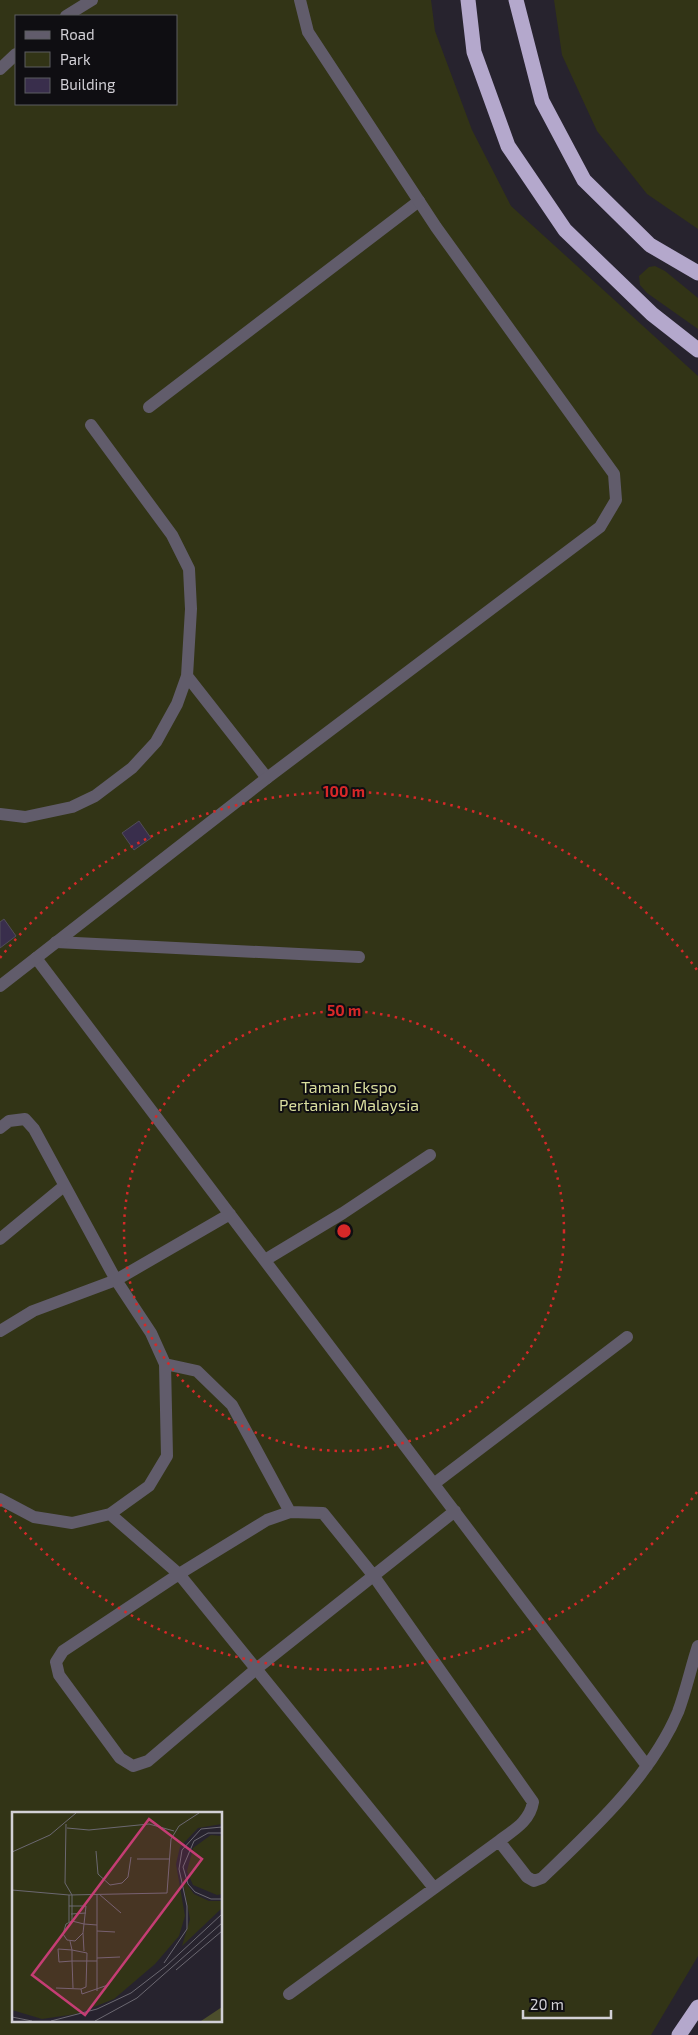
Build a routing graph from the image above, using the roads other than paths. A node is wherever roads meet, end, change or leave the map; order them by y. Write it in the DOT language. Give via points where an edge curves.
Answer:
graph roads {
  1 [pos="92,0"];
  2 [pos="300,0"];
  3 [pos="468,0"];
  4 [pos="516,0"];
  5 [pos="68,15"];
  6 [pos="15,55"];
  7 [pos="0,69"];
  8 [pos="419,201"];
  9 [pos="698,273"];
  10 [pos="698,350"];
  11 [pos="149,407"];
  12 [pos="91,425"];
  13 [pos="187,676"];
  14 [pos="267,778"];
  15 [pos="0,814"];
  16 [pos="56,942"];
  17 [pos="359,957"];
  18 [pos="36,958"];
  19 [pos="0,986"];
  20 [pos="0,1128"];
  21 [pos="430,1155"];
  22 [pos="64,1186"];
  23 [pos="230,1214"];
  24 [pos="0,1239"];
  25 [pos="265,1260"];
  26 [pos="116,1280"];
  27 [pos="0,1331"];
  28 [pos="627,1337"];
  29 [pos="166,1364"];
  30 [pos="435,1483"];
  31 [pos="0,1499"];
  32 [pos="455,1510"];
  33 [pos="290,1512"];
  34 [pos="110,1514"];
  35 [pos="179,1574"];
  36 [pos="373,1575"];
  37 [pos="698,1646"];
  38 [pos="256,1669"];
  39 [pos="648,1766"];
  40 [pos="500,1841"];
  41 [pos="434,1888"];
  42 [pos="289,1994"];
  43 [pos="698,2007"];
  44 [pos="679,2035"];
  1 -- 5 [label="street"];
  2 -- 8 [label="street" via="308,32"];
  3 -- 10 [label="highway" via="474,52 508,146 565,230 652,314"];
  4 -- 9 [label="highway" via="542,101 584,180 650,245"];
  6 -- 7 [label="street"];
  8 -- 11 [label="street"];
  8 -- 14 [label="street" via="614,474 616,500 600,527"];
  12 -- 13 [label="street" via="172,535 189,569 191,609"];
  13 -- 14 [label="street"];
  13 -- 15 [label="street" via="177,704 156,742 132,768 95,796 72,807 26,817"];
  14 -- 16 [label="street"];
  16 -- 17 [label="street"];
  16 -- 18 [label="street"];
  18 -- 19 [label="street"];
  18 -- 23 [label="street"];
  20 -- 22 [label="street" via="9,1121 25,1119 34,1129"];
  21 -- 25 [label="street"];
  22 -- 24 [label="street"];
  22 -- 26 [label="street"];
  23 -- 25 [label="street"];
  23 -- 26 [label="street"];
  25 -- 30 [label="street"];
  26 -- 27 [label="street" via="32,1311"];
  26 -- 29 [label="street"];
  28 -- 30 [label="street"];
  29 -- 33 [label="street" via="197,1371 232,1405"];
  29 -- 34 [label="street" via="166,1456 149,1486"];
  30 -- 32 [label="street"];
  31 -- 34 [label="street" via="34,1517 72,1523"];
  32 -- 36 [label="street"];
  32 -- 39 [label="street"];
  33 -- 35 [label="street" via="267,1520"];
  33 -- 36 [label="street" via="323,1513"];
  34 -- 35 [label="street"];
  35 -- 38 [label="street"];
  35 -- 38 [label="street" via="63,1651 56,1662 59,1675 120,1758 132,1766 148,1761"];
  36 -- 38 [label="street"];
  36 -- 40 [label="street" via="533,1802 525,1820"];
  37 -- 39 [label="street" via="678,1712"];
  38 -- 41 [label="street"];
  39 -- 40 [label="street" via="591,1832 542,1878 534,1881 527,1877"];
  40 -- 41 [label="street"];
  41 -- 42 [label="street"];
  43 -- 44 [label="highway"];
}
